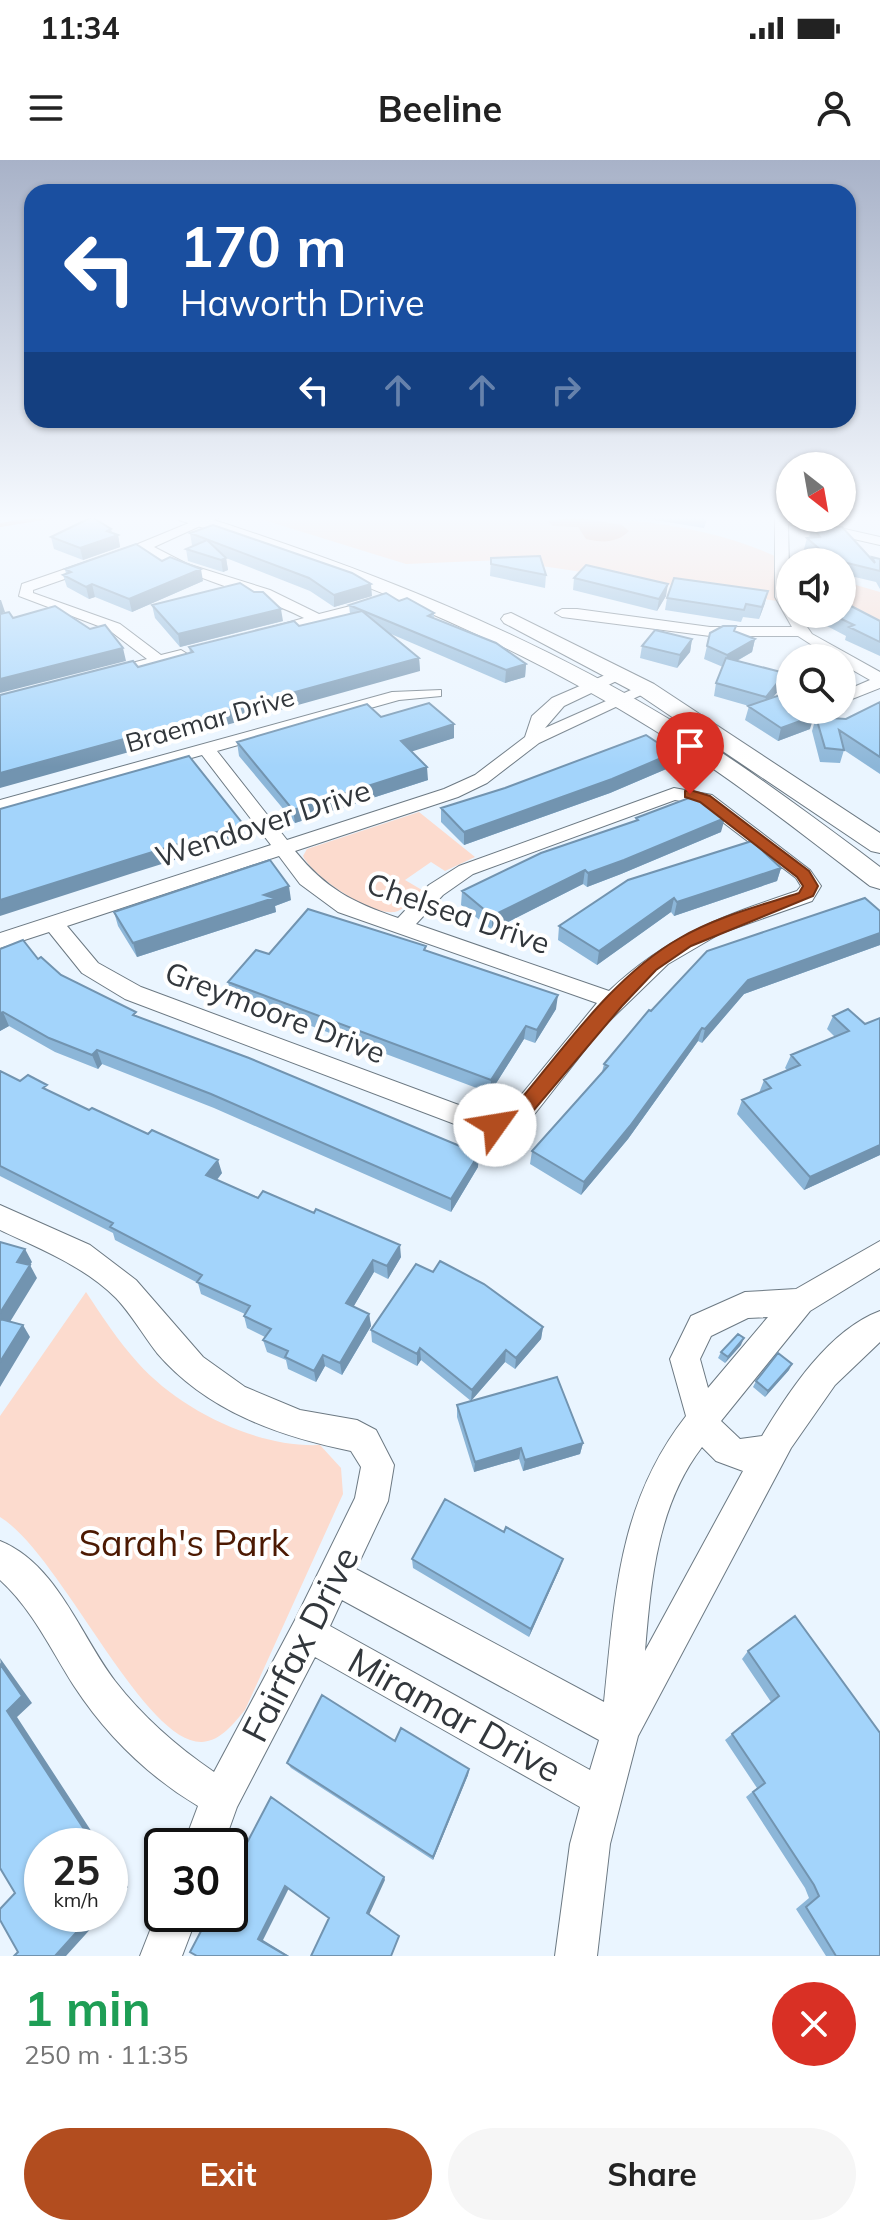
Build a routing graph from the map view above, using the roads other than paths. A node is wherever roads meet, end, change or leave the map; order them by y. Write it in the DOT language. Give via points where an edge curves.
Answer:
graph roads {
  1 [pos="38,600"];
  2 [pos="278,600"];
  3 [pos="385,600"];
  4 [pos="400,600"];
  5 [pos="468,600"];
  6 [pos="52,604"];
  7 [pos="30,613"];
  8 [pos="562,613"];
  9 [pos="318,620"];
  10 [pos="798,628"];
  11 [pos="799,631"];
  12 [pos="245,639"];
  13 [pos="201,650"];
  14 [pos="158,661"];
  15 [pos="619,674"];
  16 [pos="86,679"];
  17 [pos="880,680"];
  18 [pos="593,686"];
  19 [pos="646,689"];
  20 [pos="856,691"];
  21 [pos="435,693"];
  22 [pos="620,700"];
  23 [pos="533,739"];
  24 [pos="206,748"];
  25 [pos="0,806"];
  26 [pos="880,845"];
  27 [pos="282,850"];
  28 [pos="880,880"];
  29 [pos="54,924"];
  30 [pos="401,927"];
  31 [pos="0,941"];
  32 [pos="615,1001"];
  33 [pos="0,1217"];
  34 [pos="880,1253"];
  35 [pos="800,1302"];
  36 [pos="880,1324"];
  37 [pos="704,1419"];
  38 [pos="772,1450"];
  39 [pos="0,1558"];
  40 [pos="335,1577"];
  41 [pos="308,1633"];
  42 [pos="620,1731"];
  43 [pos="221,1798"];
  44 [pos="602,1798"];
  45 [pos="210,1828"];
  46 [pos="170,1932"];
  47 [pos="161,1956"];
  48 [pos="576,1956"];
  1 -- 6 [label="street"];
  2 -- 9 [label="street"];
  3 -- 9 [label="street"];
  4 -- 18 [label="main road"];
  5 -- 15 [label="main road"];
  6 -- 7 [label="street"];
  6 -- 14 [label="street" via="121,628"];
  8 -- 11 [label="street" via="597,613 748,635"];
  9 -- 12 [label="street"];
  10 -- 11 [label="street"];
  11 -- 17 [label="street"];
  13 -- 14 [label="street"];
  14 -- 16 [label="street"];
  15 -- 18 [label="street, Wendover Drive"];
  15 -- 19 [label="main road"];
  17 -- 20 [label="street"];
  18 -- 22 [label="main road"];
  18 -- 23 [label="street, Wendover Drive" via="558,702 538,720"];
  19 -- 22 [label="street, Wendover Drive"];
  19 -- 26 [label="main road"];
  21 -- 24 [label="street, Braemar Drive" via="398,695"];
  22 -- 23 [label="street, Wendover Drive"];
  22 -- 28 [label="main road" via="736,775"];
  23 -- 27 [label="street, Wendover Drive" via="481,779 451,793"];
  24 -- 25 [label="street, Braemar Drive"];
  24 -- 27 [label="street, Chelsea Drive"];
  27 -- 29 [label="street, Wendover Drive"];
  27 -- 30 [label="street, Chelsea Drive" via="307,879 345,907"];
  29 -- 31 [label="street, Wendover Drive"];
  29 -- 32 [label="street, Greymoore Drive" via="90,968 133,993 495,1125 517,1118"];
  30 -- 32 [label="street, Chelsea Drive"];
  30 -- 32 [label="street" via="436,890 466,870 674,794 705,799 803,874 811,886 805,896 685,942 650,966"];
  33 -- 40 [label="street, Fairfax Drive" via="80,1254 126,1289 176,1351 234,1398 300,1425 365,1441 378,1465 371,1501"];
  34 -- 35 [label="street"];
  35 -- 37 [label="street"];
  35 -- 37 [label="street" via="745,1305 701,1326 685,1359"];
  36 -- 38 [label="street" via="819,1381"];
  37 -- 38 [label="street" via="719,1446 742,1456"];
  37 -- 42 [label="street" via="662,1482 643,1533 635,1565"];
  38 -- 42 [label="street"];
  39 -- 43 [label="street" via="35,1590 89,1676 135,1736"];
  40 -- 41 [label="street, Fairfax Drive"];
  40 -- 42 [label="street, Miramar Drive"];
  41 -- 43 [label="street, Fairfax Drive"];
  41 -- 44 [label="street, Miramar Drive"];
  42 -- 44 [label="street"];
  43 -- 45 [label="street, Fairfax Drive"];
  44 -- 48 [label="street" via="590,1844"];
  46 -- 47 [label="street"];
}
